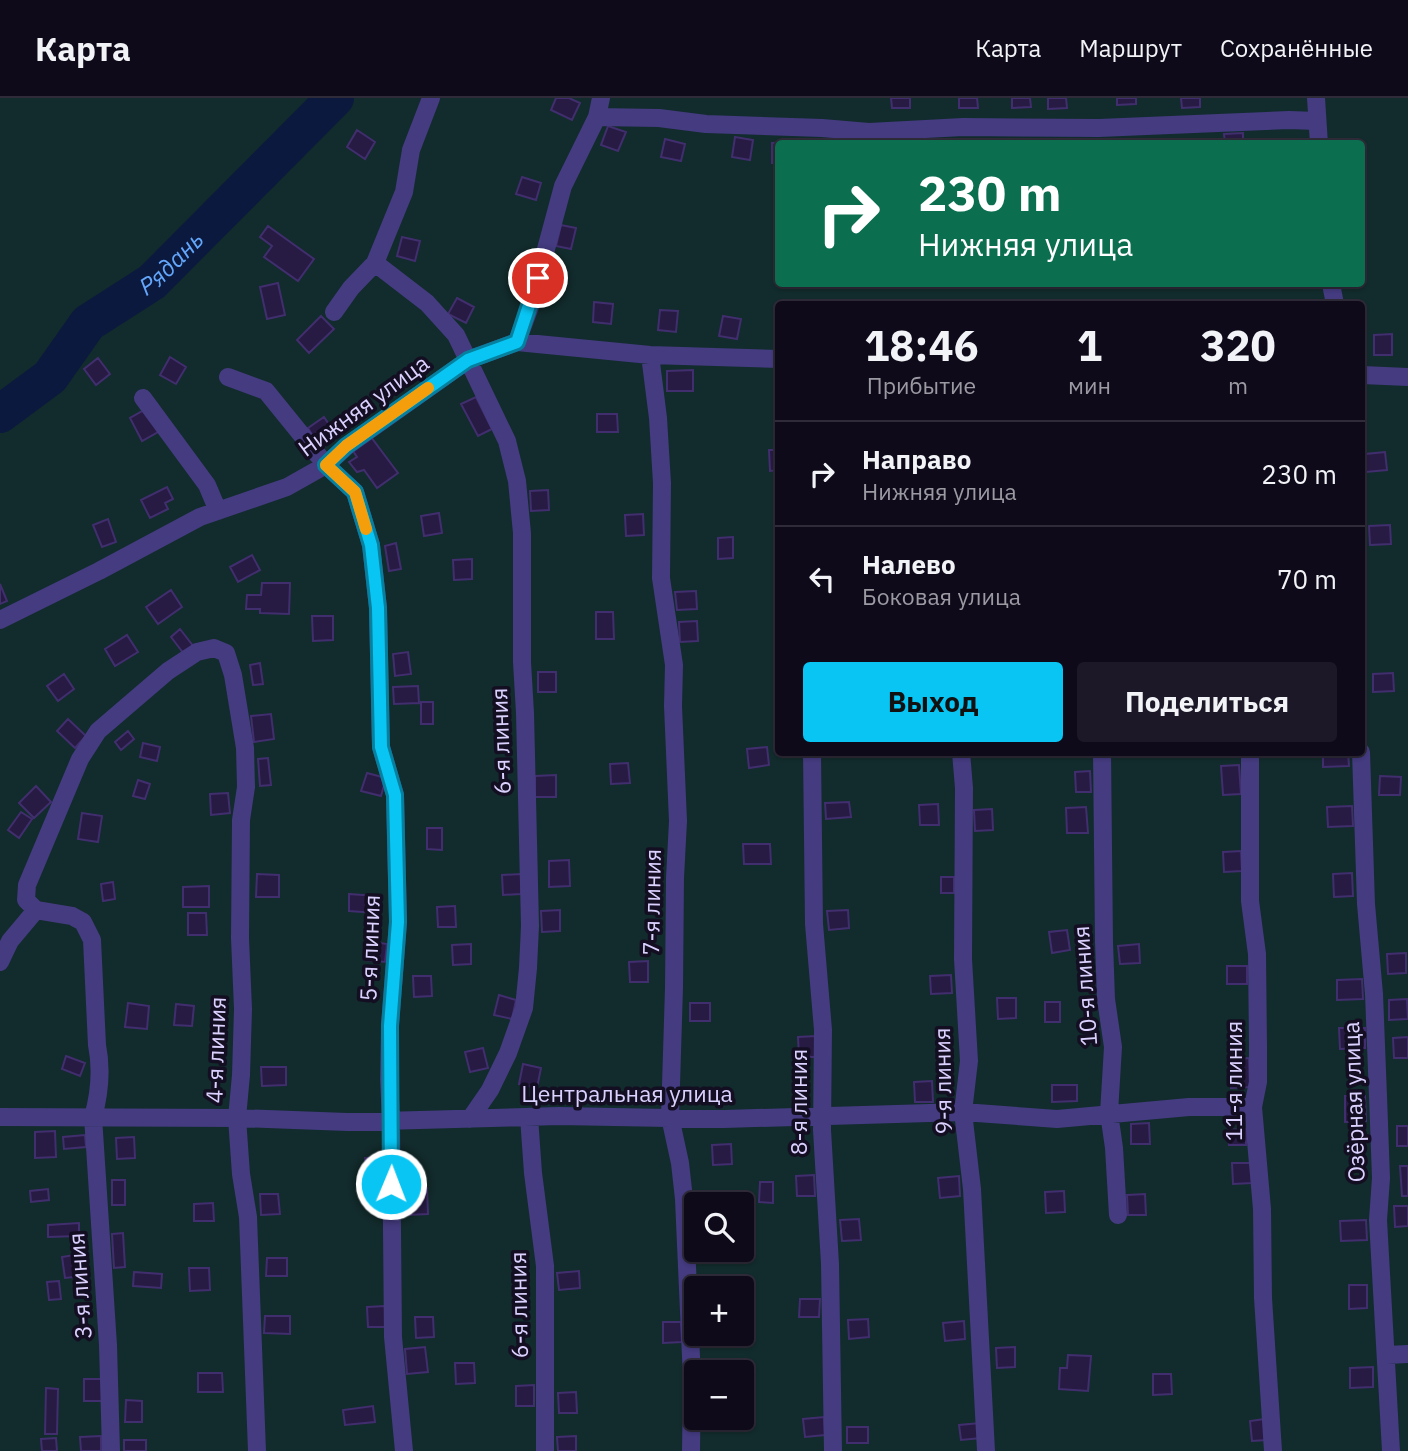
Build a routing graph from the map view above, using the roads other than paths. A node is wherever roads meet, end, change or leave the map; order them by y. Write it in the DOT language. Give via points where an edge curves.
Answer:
graph roads {
  1 [pos="431,98"];
  2 [pos="601,98"];
  3 [pos="1316,98"];
  4 [pos="597,117"];
  5 [pos="1317,121"];
  6 [pos="1319,140"];
  7 [pos="374,263"];
  8 [pos="334,312"];
  9 [pos="517,342"];
  10 [pos="650,355"];
  11 [pos="775,359"];
  12 [pos="468,360"];
  13 [pos="1365,375"];
  14 [pos="228,377"];
  15 [pos="1408,377"];
  16 [pos="143,398"];
  17 [pos="326,465"];
  18 [pos="218,511"];
  19 [pos="0,620"];
  20 [pos="813,756"];
  21 [pos="961,756"];
  22 [pos="1102,756"];
  23 [pos="1250,756"];
  24 [pos="1361,756"];
  25 [pos="36,910"];
  26 [pos="0,962"];
  27 [pos="1253,1107"];
  28 [pos="963,1112"];
  29 [pos="1109,1113"];
  30 [pos="822,1115"];
  31 [pos="0,1117"];
  32 [pos="93,1117"];
  33 [pos="529,1117"];
  34 [pos="670,1117"];
  35 [pos="237,1118"];
  36 [pos="470,1119"];
  37 [pos="391,1120"];
  38 [pos="1118,1216"];
  39 [pos="1408,1354"];
  40 [pos="1387,1355"];
  41 [pos="111,1451"];
  42 [pos="257,1451"];
  43 [pos="404,1451"];
  44 [pos="545,1451"];
  45 [pos="691,1451"];
  46 [pos="833,1451"];
  47 [pos="986,1451"];
  48 [pos="1273,1451"];
  49 [pos="1391,1451"];
  1 -- 7 [label="street" via="411,150 404,192"];
  2 -- 4 [label="street"];
  3 -- 5 [label="street"];
  4 -- 5 [label="street" via="869,132"];
  4 -- 9 [label="street" via="563,186 533,301"];
  5 -- 6 [label="street"];
  7 -- 8 [label="street"];
  7 -- 12 [label="street, 6-я линия" via="427,303 456,335"];
  9 -- 10 [label="street, Нижняя улица"];
  9 -- 12 [label="street, Нижняя улица"];
  10 -- 11 [label="street, Нижняя улица"];
  10 -- 34 [label="street, 7-я линия" via="662,483 661,578 674,665 678,821"];
  12 -- 17 [label="street, Нижняя улица"];
  12 -- 36 [label="street, 6-я линия" via="508,441 517,481 530,926 524,1008 490,1090"];
  13 -- 15 [label="street"];
  14 -- 17 [label="street, 5-я линия" via="266,391"];
  16 -- 18 [label="street" via="207,485"];
  17 -- 18 [label="street, Нижняя улица" via="287,487"];
  17 -- 37 [label="street, 5-я линия" via="355,492 371,545 378,608 381,747 395,795 398,922 390,1026"];
  18 -- 19 [label="street, Нижняя улица"];
  20 -- 30 [label="street, 8-я линия"];
  21 -- 28 [label="street, 9-я линия" via="969,1061"];
  22 -- 29 [label="street, 10-я линия" via="1106,999 1113,1047"];
  23 -- 27 [label="street, 11-я линия" via="1250,901 1257,954 1258,1045"];
  24 -- 40 [label="street, Озёрная улица"];
  25 -- 26 [label="street" via="10,941"];
  25 -- 32 [label="street, 3-я линия" via="72,916 83,922 92,940 100,1061 100,1091"];
  25 -- 35 [label="street, 4-я линия" via="26,900 27,885 80,759 98,730 197,652 214,648 226,653 245,748 246,787 241,820 243,1009"];
  27 -- 29 [label="street, Центральная улица"];
  27 -- 48 [label="street, 11-я линия"];
  28 -- 29 [label="street, Центральная улица" via="1057,1119"];
  28 -- 30 [label="street, Центральная улица"];
  28 -- 47 [label="street, 9-я линия" via="972,1189"];
  29 -- 38 [label="street, 10-я линия"];
  30 -- 34 [label="street, Центральная улица"];
  30 -- 46 [label="street, 8-я линия"];
  31 -- 32 [label="street, Центральная улица"];
  32 -- 35 [label="street, Центральная улица"];
  32 -- 41 [label="street, 3-я линия"];
  33 -- 34 [label="street, Центральная улица"];
  33 -- 36 [label="street, Центральная улица"];
  33 -- 44 [label="street, 6-я линия" via="545,1266"];
  34 -- 45 [label="street, 7-я линия" via="684,1199 691,1324"];
  35 -- 37 [label="street, Центральная улица"];
  35 -- 42 [label="street, 4-я линия" via="248,1217"];
  36 -- 37 [label="street, Центральная улица"];
  37 -- 43 [label="street, 5-я линия" via="393,1337"];
  39 -- 40 [label="street"];
  40 -- 49 [label="street, Озёрная улица"];
}
